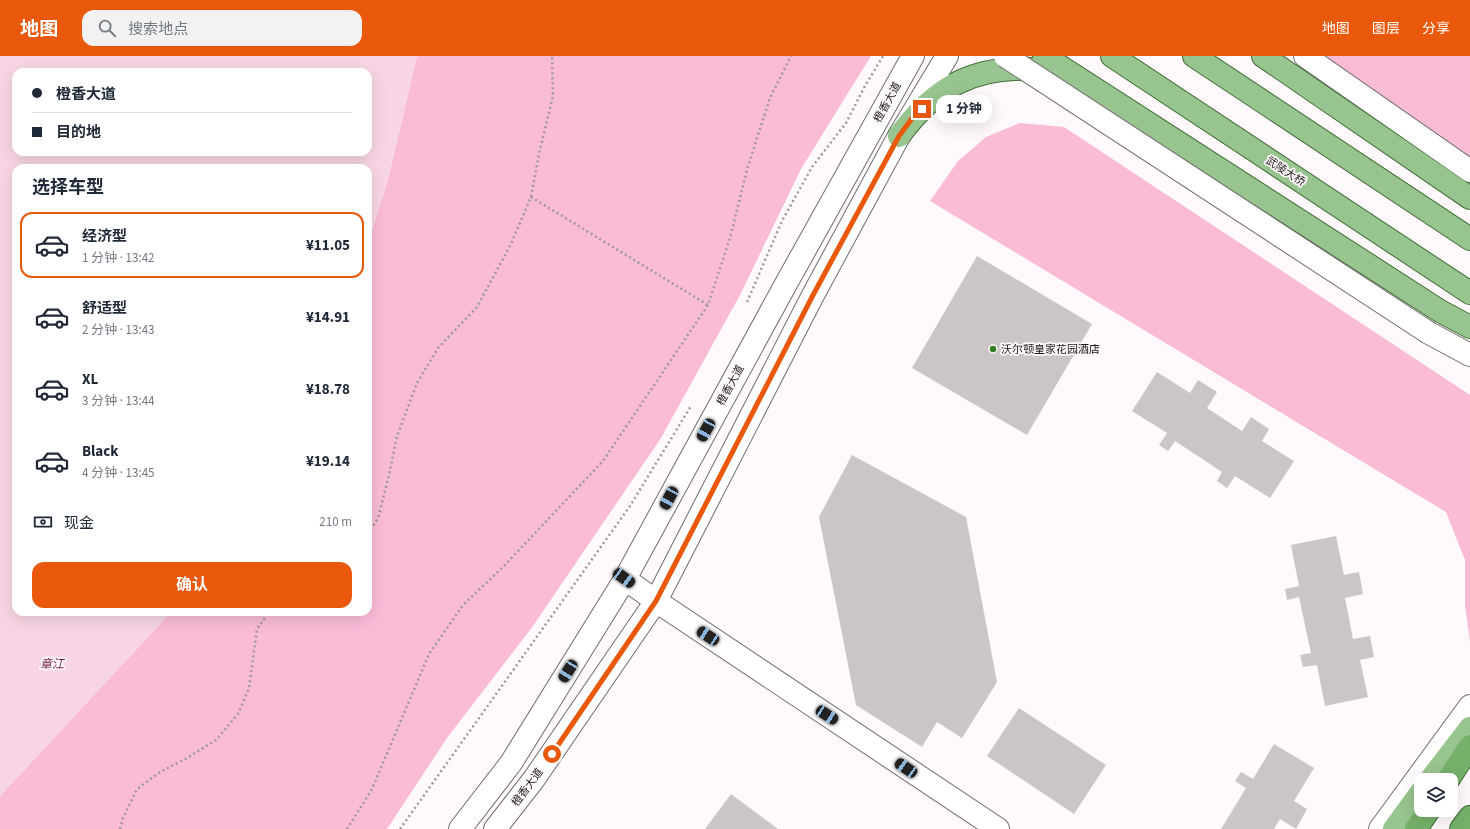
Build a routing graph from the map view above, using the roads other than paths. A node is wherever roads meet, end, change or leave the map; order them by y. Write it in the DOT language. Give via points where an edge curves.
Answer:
graph roads {
  1 [pos="913,56"];
  2 [pos="947,56"];
  3 [pos="1005,56"];
  4 [pos="1044,56"];
  5 [pos="1112,56"];
  6 [pos="1194,56"];
  7 [pos="1263,56"];
  8 [pos="1305,56"];
  9 [pos="1083,82"];
  10 [pos="899,136"];
  11 [pos="1470,171"];
  12 [pos="1470,198"];
  13 [pos="1470,239"];
  14 [pos="1466,290"];
  15 [pos="1470,327"];
  16 [pos="1470,355"];
  17 [pos="624,578"];
  18 [pos="656,601"];
  19 [pos="1470,706"];
  20 [pos="1470,728"];
  21 [pos="1470,746"];
  22 [pos="1435,773"];
  23 [pos="1453,773"];
  24 [pos="1414,802"];
  25 [pos="1424,817"];
  26 [pos="1470,817"];
  27 [pos="460,829"];
  28 [pos="495,829"];
  29 [pos="998,829"];
  30 [pos="1380,829"];
  31 [pos="1394,829"];
  32 [pos="1416,829"];
  33 [pos="1461,829"];
  1 -- 17 [label="main road, 橙香大道"];
  2 -- 10 [label="main road, 橙香大道"];
  3 -- 16 [label="main road, bridge" via="1428,333"];
  4 -- 9 [label="main road"];
  5 -- 14 [label="main road, 武陵大桥"];
  6 -- 13 [label="main road"];
  7 -- 12 [label="main road"];
  8 -- 11 [label="main road"];
  9 -- 10 [label="main road" via="1038,69 1007,69 970,77 949,87 930,101 913,117"];
  9 -- 15 [label="main road" via="1440,311"];
  10 -- 18 [label="main road, 橙香大道" via="812,297"];
  17 -- 18 [label="main road"];
  17 -- 27 [label="main road, 橙香大道" via="511,763"];
  18 -- 28 [label="main road, 橙香大道" via="534,779"];
  18 -- 29 [label="main road"];
  19 -- 30 [label="main road"];
  20 -- 22 [label="main road"];
  21 -- 23 [label="highway"];
  24 -- 31 [label="main road"];
  25 -- 32 [label="highway"];
  26 -- 33 [label="highway"];
}
